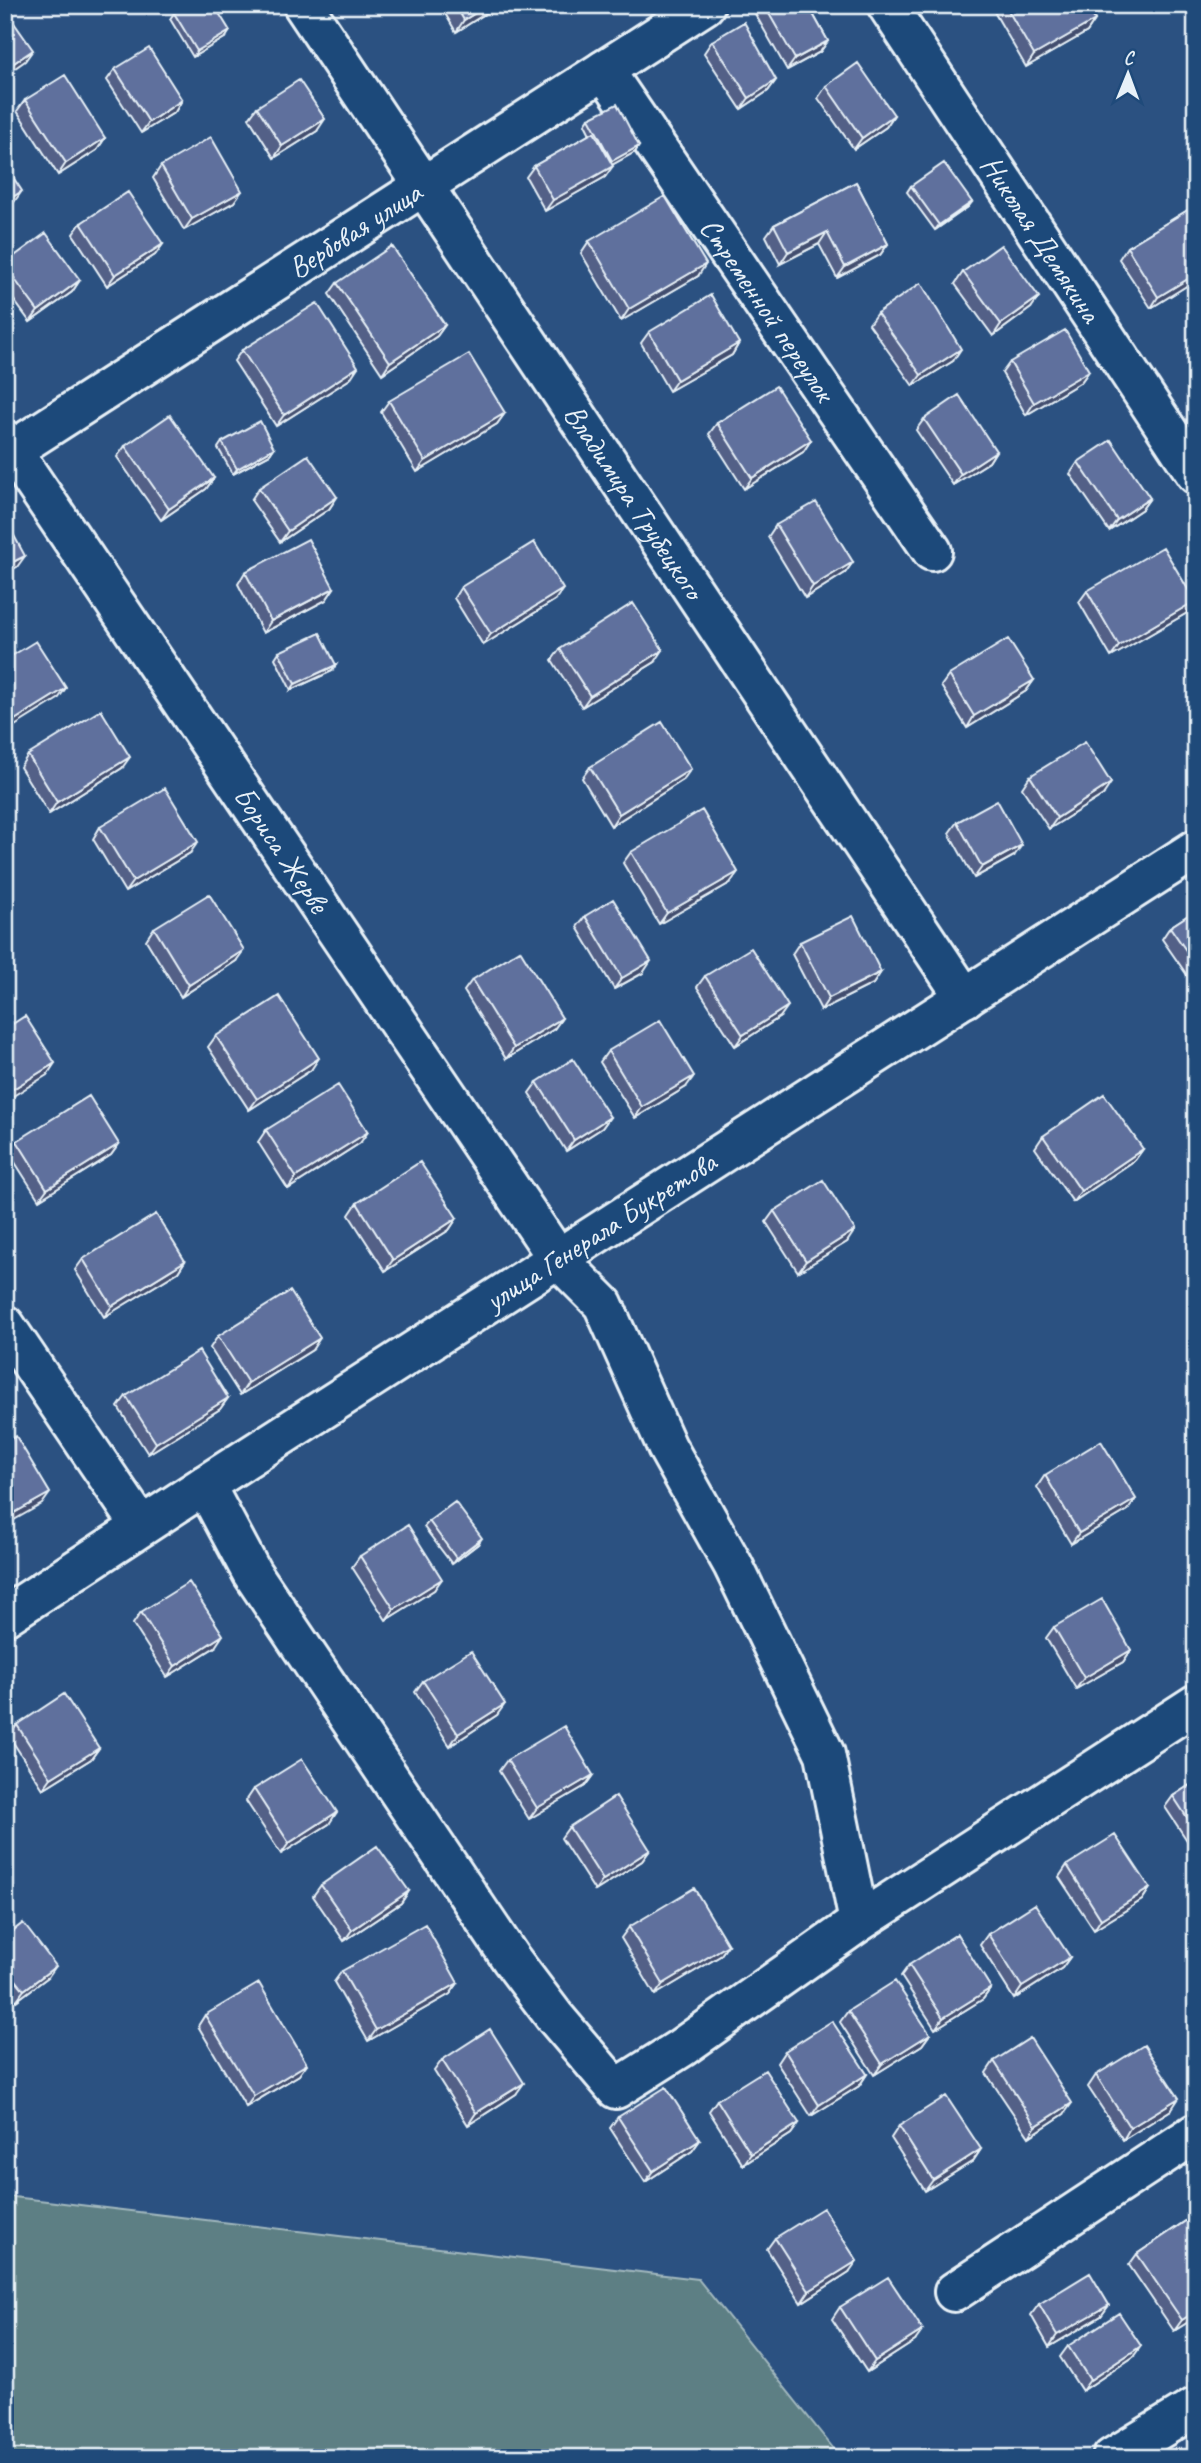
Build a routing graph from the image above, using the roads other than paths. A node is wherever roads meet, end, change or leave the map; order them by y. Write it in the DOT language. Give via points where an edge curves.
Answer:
graph roads {
  1 [pos="303,5"];
  2 [pos="705,5"];
  3 [pos="887,5"];
  4 [pos="604,70"];
  5 [pos="424,186"];
  6 [pos="8,448"];
  7 [pos="1196,474"];
  8 [pos="932,551"];
  9 [pos="1196,849"];
  10 [pos="965,998"];
  11 [pos="558,1259"];
  12 [pos="5,1325"];
  13 [pos="205,1485"];
  14 [pos="141,1527"];
  15 [pos="5,1616"];
  16 [pos="1196,1704"];
  17 [pos="859,1922"];
  18 [pos="1196,2133"];
  19 [pos="954,2292"];
  20 [pos="1196,2407"];
  21 [pos="1112,2458"];
  1 -- 5 [label="street, Владимира Трубецкого"];
  2 -- 4 [label="street, Вербовая улица"];
  3 -- 7 [label="street, Николая Демякина"];
  4 -- 5 [label="street, Вербовая улица"];
  4 -- 8 [label="street, Стременной переулок"];
  5 -- 6 [label="street, Вербовая улица"];
  5 -- 10 [label="street, Владимира Трубецкого"];
  6 -- 11 [label="street, Бориса Жерве"];
  9 -- 10 [label="street, улица Генерала Букретова"];
  10 -- 11 [label="street, улица Генерала Букретова"];
  11 -- 13 [label="street, улица Генерала Букретова"];
  11 -- 17 [label="street, Бориса Жерве" via="603,1304 667,1447 733,1564 825,1754"];
  12 -- 14 [label="street"];
  13 -- 14 [label="street, улица Генерала Букретова"];
  13 -- 17 [label="street" via="252,1573 503,1947 616,2089 681,2049"];
  14 -- 15 [label="street, улица Генерала Букретова"];
  16 -- 17 [label="street"];
  18 -- 19 [label="street"];
  20 -- 21 [label="street"];
}
